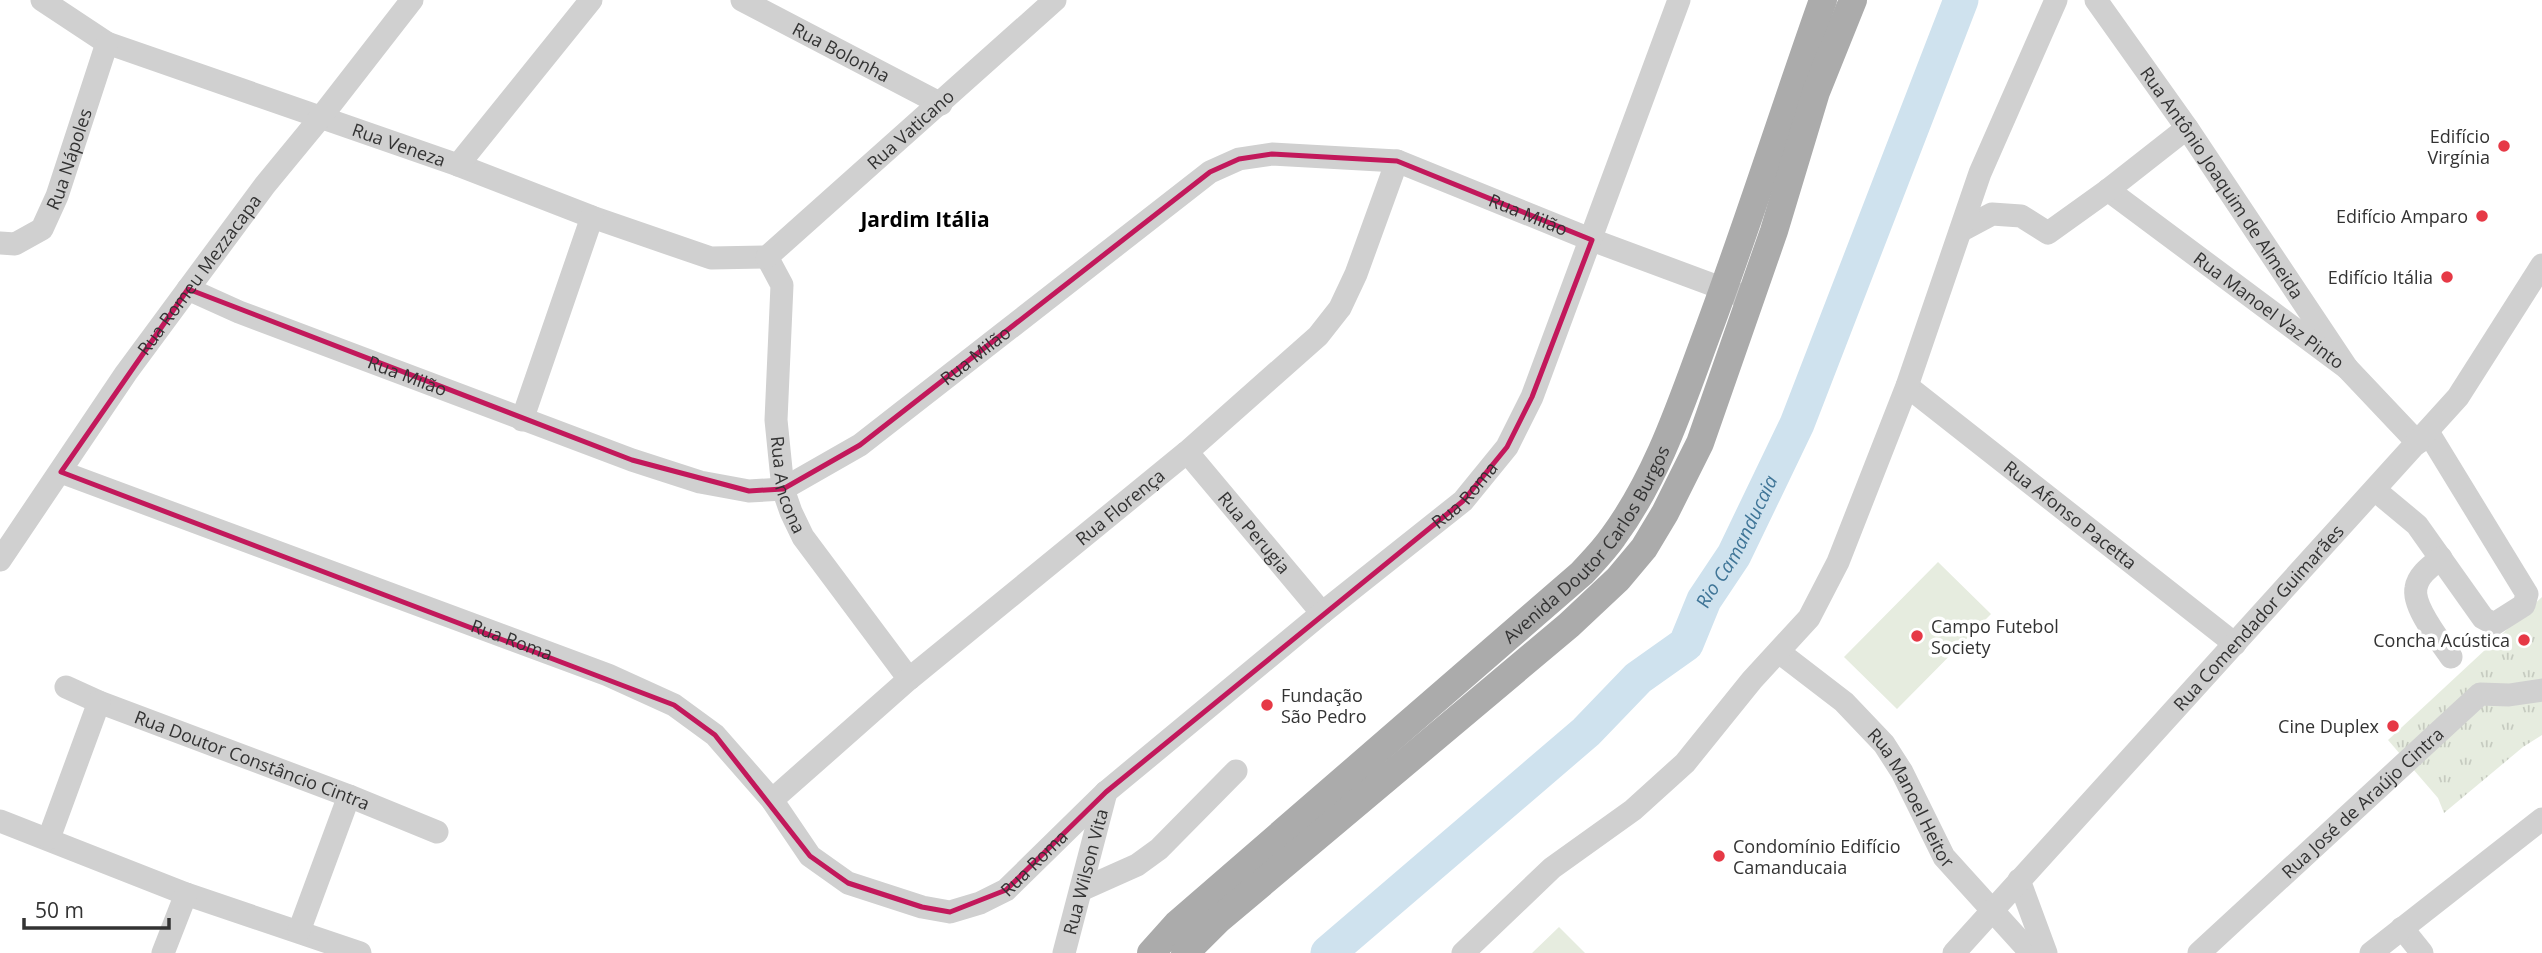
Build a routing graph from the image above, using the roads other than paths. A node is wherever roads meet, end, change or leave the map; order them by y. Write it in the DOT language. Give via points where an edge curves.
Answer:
graph roads {
  1 [pos="42,0"];
  2 [pos="412,0"];
  3 [pos="591,0"];
  4 [pos="742,0"];
  5 [pos="1055,0"];
  6 [pos="1679,0"];
  7 [pos="1823,0"];
  8 [pos="1853,0"];
  9 [pos="2056,0"];
  10 [pos="2096,0"];
  11 [pos="107,43"];
  12 [pos="941,104"];
  13 [pos="321,117"];
  14 [pos="2187,128"];
  15 [pos="1397,161"];
  16 [pos="458,164"];
  17 [pos="2108,190"];
  18 [pos="592,217"];
  19 [pos="1962,230"];
  20 [pos="1592,240"];
  21 [pos="0,243"];
  22 [pos="767,257"];
  23 [pos="2542,265"];
  24 [pos="188,289"];
  25 [pos="1724,289"];
  26 [pos="1750,299"];
  27 [pos="2347,368"];
  28 [pos="1907,386"];
  29 [pos="522,420"];
  30 [pos="2423,437"];
  31 [pos="1187,452"];
  32 [pos="61,472"];
  33 [pos="783,489"];
  34 [pos="2375,490"];
  35 [pos="2441,558"];
  36 [pos="0,560"];
  37 [pos="1322,613"];
  38 [pos="2235,644"];
  39 [pos="1779,652"];
  40 [pos="2451,657"];
  41 [pos="909,679"];
  42 [pos="66,687"];
  43 [pos="2542,690"];
  44 [pos="99,702"];
  45 [pos="1236,771"];
  46 [pos="1106,792"];
  47 [pos="349,796"];
  48 [pos="772,800"];
  49 [pos="2542,819"];
  50 [pos="0,821"];
  51 [pos="438,832"];
  52 [pos="49,838"];
  53 [pos="2019,880"];
  54 [pos="1081,890"];
  55 [pos="186,894"];
  56 [pos="1992,911"];
  57 [pos="2402,928"];
  58 [pos="299,931"];
  59 [pos="163,953"];
  60 [pos="360,953"];
  61 [pos="1064,953"];
  62 [pos="1151,953"];
  63 [pos="1185,953"];
  64 [pos="1463,953"];
  65 [pos="1954,953"];
  66 [pos="2031,953"];
  67 [pos="2046,953"];
  68 [pos="2199,953"];
  69 [pos="2371,953"];
  70 [pos="2422,953"];
  1 -- 11 [label="street, Rua Veneza"];
  2 -- 13 [label="street, Rua Romeu Mezzacapa"];
  3 -- 16 [label="street"];
  4 -- 12 [label="street, Rua Bolonha"];
  5 -- 12 [label="street, Rua Vaticano"];
  6 -- 20 [label="street, Rua Roma"];
  7 -- 25 [label="main road, Avenida Doutor Carlos Burgos"];
  8 -- 26 [label="main road, Avenida Doutor Carlos Burgos" via="1816,92"];
  9 -- 19 [label="street" via="1980,173"];
  10 -- 14 [label="street, Rua Antônio Joaquim de Almeida"];
  11 -- 13 [label="street, Rua Veneza"];
  11 -- 21 [label="street, Rua Nápoles" via="57,197 42,229 15,244"];
  12 -- 22 [label="street, Rua Vaticano"];
  13 -- 16 [label="street, Rua Veneza"];
  13 -- 24 [label="street, Rua Romeu Mezzacapa"];
  14 -- 17 [label="street"];
  14 -- 27 [label="street, Rua Antônio Joaquim de Almeida"];
  15 -- 20 [label="street, Rua Milão"];
  15 -- 31 [label="street, Rua Florença" via="1340,308 1318,336"];
  15 -- 33 [label="street, Rua Milão" via="1272,154 1240,159 1210,172 860,446"];
  16 -- 18 [label="street, Rua Veneza"];
  17 -- 19 [label="street" via="2048,233 2021,216 1992,214"];
  17 -- 27 [label="street, Rua Manoel Vaz Pinto"];
  18 -- 22 [label="street, Rua Veneza" via="711,258"];
  18 -- 29 [label="street"];
  19 -- 28 [label="street"];
  20 -- 25 [label="street, Rua Milão"];
  20 -- 37 [label="street, Rua Roma" via="1532,397 1507,447 1463,501"];
  22 -- 33 [label="street, Rua Ancona" via="782,285 776,420"];
  23 -- 30 [label="street, Rua Comendador Guimarães" via="2458,397"];
  24 -- 29 [label="street, Rua Milão"];
  24 -- 32 [label="street, Rua Romeu Mezzacapa"];
  25 -- 26 [label="street, Rua Milão"];
  25 -- 62 [label="main road, Avenida Doutor Carlos Burgos" via="1676,416 1647,481 1614,537 1582,573 1177,924"];
  26 -- 63 [label="main road, Avenida Doutor Carlos Burgos" via="1700,443 1644,548 1619,579"];
  27 -- 30 [label="street, Rua Manoel Vaz Pinto"];
  28 -- 38 [label="street, Rua Afonso Pacetta"];
  28 -- 39 [label="street" via="1838,562 1809,618"];
  29 -- 33 [label="street, Rua Milão" via="700,482 749,491"];
  30 -- 34 [label="street, Rua Comendador Guimarães"];
  30 -- 35 [label="street, Rua Manoel Vaz Pinto" via="2527,594 2524,605 2494,624 2488,623"];
  31 -- 37 [label="street, Rua Perugia"];
  31 -- 41 [label="street, Rua Florença"];
  32 -- 36 [label="street, Rua Romeu Mezzacapa"];
  32 -- 48 [label="street, Rua Roma" via="608,675 674,705 715,735"];
  33 -- 41 [label="street, Rua Ancona" via="803,537"];
  34 -- 35 [label="street" via="2417,525"];
  34 -- 38 [label="street, Rua Comendador Guimarães"];
  35 -- 40 [label="street" via="2423,574 2416,598"];
  37 -- 46 [label="street, Rua Roma"];
  38 -- 53 [label="street, Rua Comendador Guimarães"];
  39 -- 56 [label="street, Rua Manoel Heitor" via="1844,702 1884,744 1944,857"];
  39 -- 64 [label="street" via="1685,763 1633,810 1552,868"];
  41 -- 48 [label="street, Rua Florença"];
  42 -- 44 [label="street, Rua Doutor Constâncio Cintra"];
  43 -- 68 [label="street, Rua José de Araújo Cintra" via="2480,694"];
  44 -- 47 [label="street, Rua Doutor Constâncio Cintra"];
  44 -- 52 [label="street"];
  45 -- 54 [label="street" via="1159,849 1137,865"];
  46 -- 48 [label="street, Rua Roma" via="1006,890 950,912 849,883 810,856"];
  46 -- 54 [label="street, Rua Wilson Vita"];
  47 -- 51 [label="street, Rua Doutor Constâncio Cintra"];
  47 -- 58 [label="street"];
  49 -- 57 [label="street"];
  50 -- 52 [label="street"];
  52 -- 55 [label="street"];
  53 -- 56 [label="street, Rua Comendador Guimarães"];
  53 -- 67 [label="street"];
  54 -- 61 [label="street, Rua Wilson Vita"];
  55 -- 58 [label="street"];
  55 -- 59 [label="street"];
  56 -- 65 [label="street, Rua Comendador Guimarães"];
  56 -- 66 [label="street, Rua Manoel Heitor"];
  57 -- 69 [label="street"];
  57 -- 70 [label="street"];
  58 -- 60 [label="street"];
}
